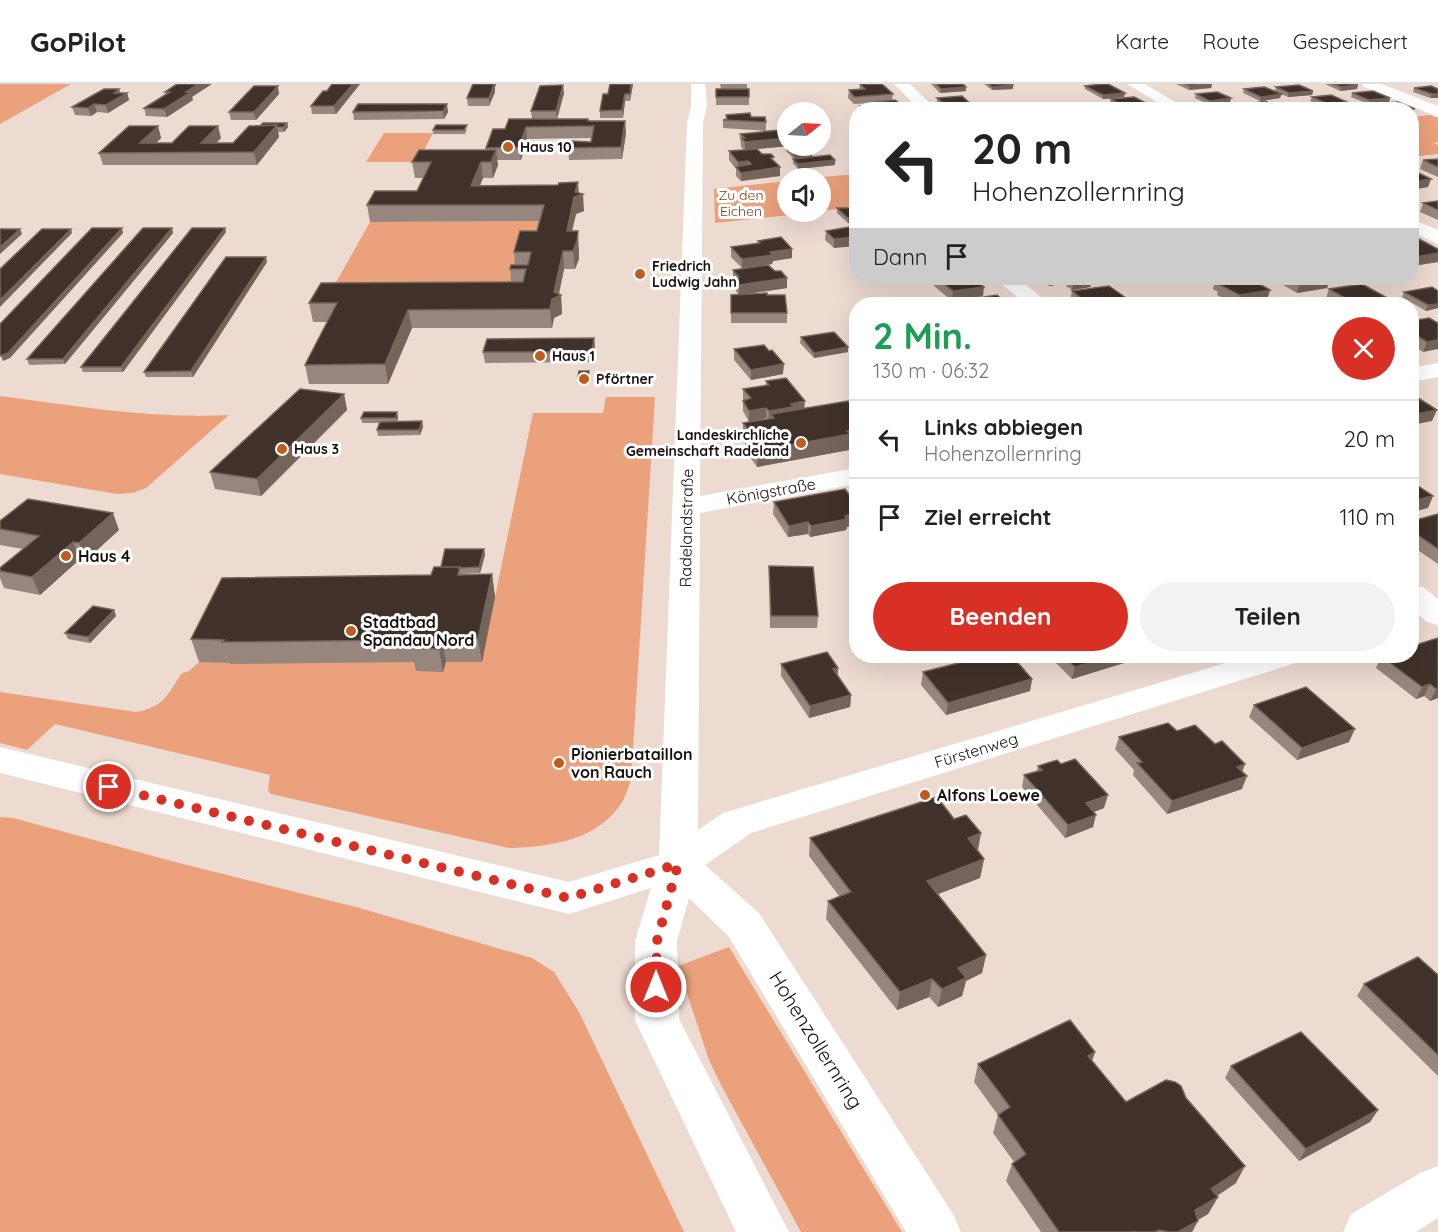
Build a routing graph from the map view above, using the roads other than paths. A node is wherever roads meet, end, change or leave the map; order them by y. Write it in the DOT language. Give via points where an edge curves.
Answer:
graph roads {
  1 [pos="698,84"];
  2 [pos="901,84"];
  3 [pos="1134,84"];
  4 [pos="1369,84"];
  5 [pos="921,102"];
  6 [pos="1167,102"];
  7 [pos="1413,102"];
  8 [pos="1419,104"];
  9 [pos="1438,112"];
  10 [pos="1419,228"];
  11 [pos="1438,238"];
  12 [pos="1013,285"];
  13 [pos="1030,297"];
  14 [pos="1438,370"];
  15 [pos="1419,374"];
  16 [pos="849,477"];
  17 [pos="686,507"];
  18 [pos="1261,663"];
  19 [pos="0,760"];
  20 [pos="678,864"];
  21 [pos="1438,1190"];
  22 [pos="763,1232"];
  23 [pos="935,1232"];
  24 [pos="1369,1232"];
  1 -- 17 [label="street, Radelandstraße"];
  2 -- 5 [label="street"];
  3 -- 6 [label="street"];
  4 -- 7 [label="street"];
  8 -- 9 [label="street"];
  10 -- 11 [label="street"];
  12 -- 13 [label="street"];
  14 -- 15 [label="street"];
  16 -- 17 [label="street, Königstraße"];
  17 -- 20 [label="street, Radelandstraße"];
  18 -- 20 [label="street, Fürstenweg" via="737,823"];
  19 -- 20 [label="street" via="568,898"];
  20 -- 22 [label="street" via="657,941 657,1020"];
  20 -- 23 [label="street, Hohenzollernring" via="744,925"];
  21 -- 24 [label="street"];
}
